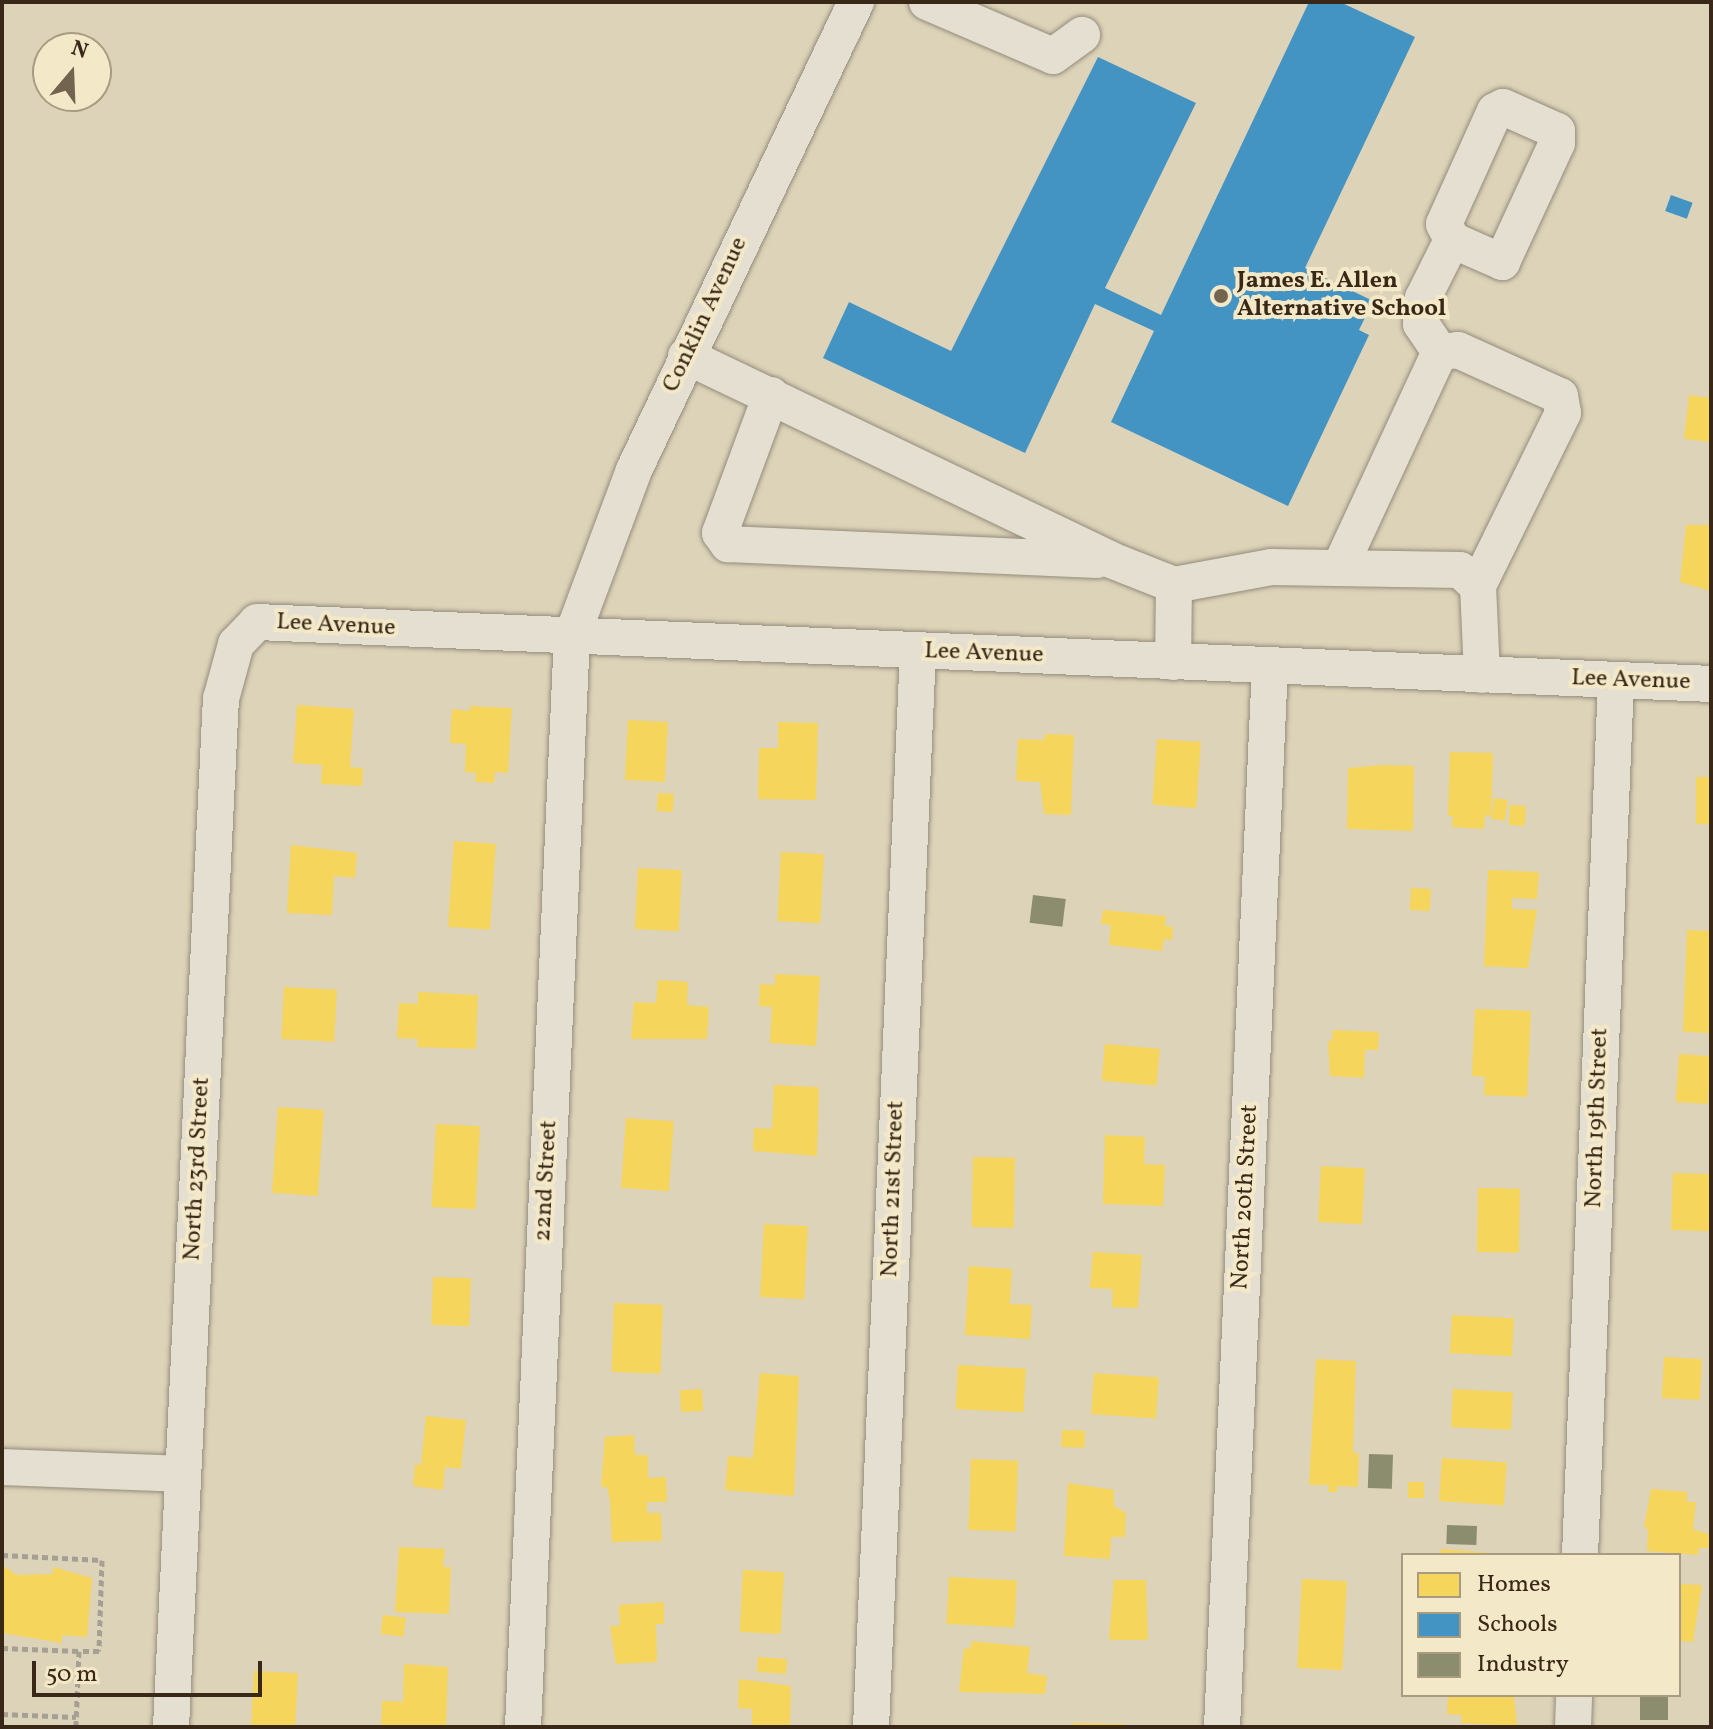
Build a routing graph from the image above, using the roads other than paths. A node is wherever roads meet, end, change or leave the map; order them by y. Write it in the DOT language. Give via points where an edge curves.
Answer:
graph roads {
  1 [pos="856,2"];
  2 [pos="927,2"];
  3 [pos="1082,35"];
  4 [pos="1452,240"];
  5 [pos="1440,352"];
  6 [pos="686,356"];
  7 [pos="771,395"];
  8 [pos="1111,560"];
  9 [pos="1340,567"];
  10 [pos="1174,585"];
  11 [pos="1478,586"];
  12 [pos="257,622"];
  13 [pos="572,636"];
  14 [pos="918,651"];
  15 [pos="1173,662"];
  16 [pos="1270,666"];
  17 [pos="1482,675"];
  18 [pos="1616,681"];
  19 [pos="1711,684"];
  20 [pos="2,1467"];
  21 [pos="181,1474"];
  22 [pos="1580,1553"];
  23 [pos="1574,1697"];
  24 [pos="171,1727"];
  25 [pos="523,1727"];
  26 [pos="871,1727"];
  27 [pos="1222,1727"];
  28 [pos="1573,1727"];
  1 -- 6 [label="street, Conklin Avenue"];
  2 -- 3 [label="street" via="1053,56"];
  4 -- 5 [label="street" via="1423,298 1421,324"];
  5 -- 9 [label="street"];
  5 -- 11 [label="street" via="1458,350 1560,396 1563,413"];
  6 -- 7 [label="street"];
  6 -- 13 [label="street, Conklin Avenue" via="634,470"];
  7 -- 8 [label="street"];
  7 -- 8 [label="street" via="720,533 728,544"];
  8 -- 10 [label="street"];
  9 -- 10 [label="street" via="1271,567"];
  9 -- 11 [label="street" via="1460,570"];
  10 -- 15 [label="street"];
  11 -- 17 [label="street"];
  12 -- 13 [label="street, Lee Avenue"];
  12 -- 21 [label="street, North 23rd Street" via="236,644 221,699"];
  13 -- 14 [label="street, Lee Avenue"];
  13 -- 25 [label="street, 22nd Street"];
  14 -- 15 [label="street, Lee Avenue"];
  14 -- 26 [label="street, North 21st Street"];
  15 -- 16 [label="street, Lee Avenue"];
  16 -- 17 [label="street, Lee Avenue"];
  16 -- 27 [label="street, North 20th Street"];
  17 -- 18 [label="street, Lee Avenue"];
  18 -- 19 [label="street, Lee Avenue"];
  18 -- 22 [label="street, North 19th Street"];
  20 -- 21 [label="street"];
  21 -- 24 [label="street, North 23rd Street"];
  23 -- 28 [label="street"];
}
